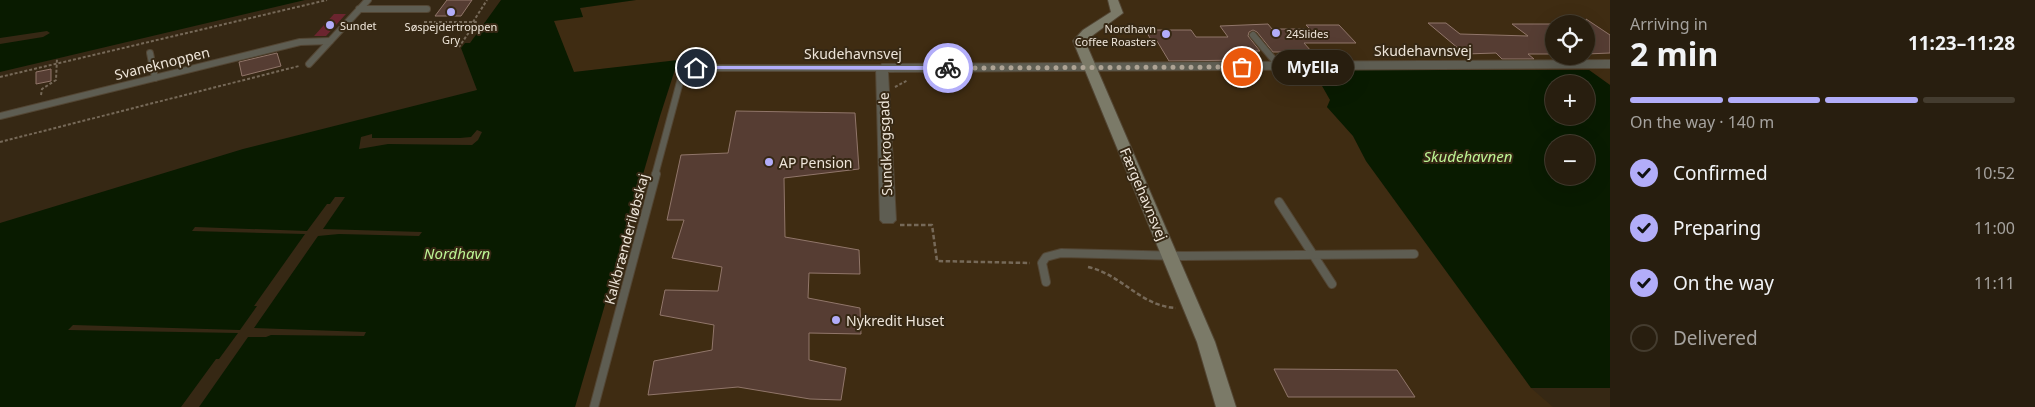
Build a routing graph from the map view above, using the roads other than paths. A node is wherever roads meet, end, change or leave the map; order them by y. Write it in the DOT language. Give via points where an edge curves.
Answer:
graph roads {
  1 [pos="368,0"];
  2 [pos="1113,0"];
  3 [pos="359,9"];
  4 [pos="427,9"];
  5 [pos="1254,35"];
  6 [pos="330,41"];
  7 [pos="150,53"];
  8 [pos="309,64"];
  9 [pos="1610,64"];
  10 [pos="1279,66"];
  11 [pos="696,68"];
  12 [pos="882,68"];
  13 [pos="1091,68"];
  14 [pos="155,78"];
  15 [pos="681,78"];
  16 [pos="0,116"];
  17 [pos="1279,202"];
  18 [pos="888,220"];
  19 [pos="1414,254"];
  20 [pos="1170,255"];
  21 [pos="1313,255"];
  22 [pos="1046,282"];
  23 [pos="1332,284"];
  24 [pos="594,407"];
  25 [pos="1226,407"];
  1 -- 3 [label="lane"];
  2 -- 13 [label="street, Færgehavnsvej" via="1117,13 1086,32 1079,41"];
  3 -- 4 [label="lane"];
  3 -- 6 [label="lane"];
  5 -- 10 [label="lane"];
  6 -- 8 [label="lane"];
  6 -- 14 [label="lane, Svaneknoppen" via="300,42"];
  7 -- 14 [label="lane"];
  9 -- 10 [label="street, Skudehavnsvej"];
  10 -- 13 [label="street, Skudehavnsvej"];
  11 -- 12 [label="lane, Skudehavnsvej"];
  12 -- 13 [label="street, Skudehavnsvej"];
  12 -- 18 [label="street, Sundkrogsgade"];
  13 -- 20 [label="street, Færgehavnsvej"];
  14 -- 16 [label="lane, Svaneknoppen"];
  15 -- 24 [label="lane, Kalkbrænderiløbskaj"];
  17 -- 21 [label="lane"];
  19 -- 21 [label="lane"];
  20 -- 21 [label="lane"];
  20 -- 22 [label="lane" via="1052,254 1042,263"];
  20 -- 25 [label="street, Færgehavnsvej" via="1206,342"];
  21 -- 23 [label="lane"];
}
